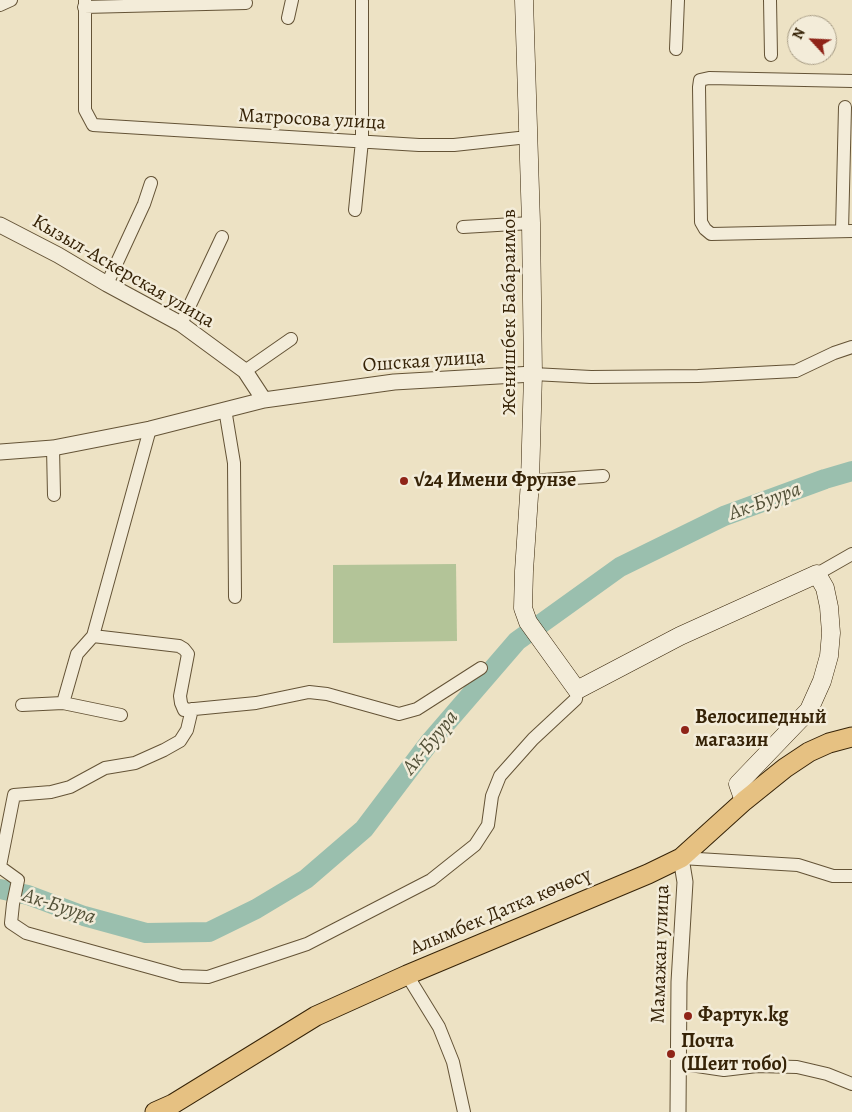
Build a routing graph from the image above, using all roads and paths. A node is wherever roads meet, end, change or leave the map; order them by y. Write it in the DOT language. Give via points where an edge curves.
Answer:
graph roads {
  1 [pos="11,0"];
  2 [pos="292,0"];
  3 [pos="524,0"];
  4 [pos="678,0"];
  5 [pos="770,0"];
  6 [pos="362,1"];
  7 [pos="85,3"];
  8 [pos="246,3"];
  9 [pos="0,5"];
  10 [pos="288,18"];
  11 [pos="676,49"];
  12 [pos="771,55"];
  13 [pos="852,80"];
  14 [pos="845,107"];
  15 [pos="528,137"];
  16 [pos="362,141"];
  17 [pos="150,183"];
  18 [pos="356,210"];
  19 [pos="531,224"];
  20 [pos="0,225"];
  21 [pos="463,226"];
  22 [pos="847,231"];
  23 [pos="222,238"];
  24 [pos="107,284"];
  25 [pos="181,324"];
  26 [pos="291,338"];
  27 [pos="852,347"];
  28 [pos="245,371"];
  29 [pos="533,374"];
  30 [pos="264,400"];
  31 [pos="225,409"];
  32 [pos="150,429"];
  33 [pos="53,448"];
  34 [pos="0,452"];
  35 [pos="603,476"];
  36 [pos="530,481"];
  37 [pos="54,495"];
  38 [pos="852,554"];
  39 [pos="818,574"];
  40 [pos="235,596"];
  41 [pos="93,636"];
  42 [pos="481,668"];
  43 [pos="577,690"];
  44 [pos="63,703"];
  45 [pos="22,705"];
  46 [pos="192,709"];
  47 [pos="121,715"];
  48 [pos="852,737"];
  49 [pos="744,801"];
  50 [pos="681,858"];
  51 [pos="0,866"];
  52 [pos="852,876"];
  53 [pos="408,975"];
  54 [pos="677,1063"];
  55 [pos="852,1084"];
  56 [pos="155,1112"];
  57 [pos="464,1112"];
  58 [pos="678,1112"];
  1 -- 9 [label="street"];
  2 -- 10 [label="street"];
  3 -- 15 [label="main road, Женишбек Бабараимов"];
  4 -- 11 [label="street"];
  5 -- 12 [label="street"];
  6 -- 16 [label="street"];
  7 -- 8 [label="street"];
  7 -- 16 [label="street, Матросова улица" via="85,110 93,126"];
  13 -- 22 [label="street" via="708,78 700,80 699,87 702,222 705,229 711,234"];
  14 -- 22 [label="street"];
  15 -- 16 [label="street, Матросова улица" via="454,145"];
  15 -- 19 [label="main road, Женишбек Бабараимов"];
  16 -- 18 [label="street"];
  17 -- 24 [label="street" via="144,204"];
  19 -- 21 [label="street"];
  19 -- 29 [label="main road, Женишбек Бабараимов"];
  20 -- 24 [label="street, Кызыл-Аскерская улица"];
  23 -- 25 [label="street"];
  24 -- 25 [label="street, Кызыл-Аскерская улица"];
  25 -- 28 [label="street, Кызыл-Аскерская улица"];
  26 -- 28 [label="street"];
  27 -- 29 [label="street, Ошская улица" via="796,371 698,376"];
  28 -- 30 [label="street, Кызыл-Аскерская улица"];
  29 -- 30 [label="street, Ошская улица" via="394,382"];
  29 -- 36 [label="main road, Женишбек Бабараимов"];
  30 -- 31 [label="street, Ошская улица"];
  31 -- 32 [label="street, Ошская улица"];
  31 -- 40 [label="street" via="234,463"];
  32 -- 33 [label="street, Ошская улица"];
  32 -- 41 [label="street"];
  33 -- 34 [label="street, Ошская улица"];
  33 -- 37 [label="street"];
  35 -- 36 [label="street"];
  36 -- 43 [label="main road, Женишбек Бабараимов" via="523,608 528,622"];
  38 -- 39 [label="street"];
  39 -- 43 [label="main road" via="680,636"];
  39 -- 49 [label="main road" via="829,607 831,632 822,681 809,710 738,784"];
  41 -- 44 [label="street" via="77,654"];
  41 -- 46 [label="street" via="184,649 188,654 180,703 184,710"];
  42 -- 46 [label="street" via="417,709 399,714 309,692 256,703"];
  43 -- 51 [label="street" via="576,699 532,739 500,776 492,796 488,825 475,845 431,880 307,944 208,976 181,976 26,933 11,923 18,880"];
  44 -- 45 [label="street"];
  44 -- 47 [label="street"];
  46 -- 51 [label="street" via="187,730 180,741 164,750 135,763 105,768 70,787 51,792 14,794"];
  48 -- 49 [label="main road, Алымбек Датка көчөсү" via="809,752"];
  49 -- 50 [label="main road, Алымбек Датка көчөсү"];
  50 -- 52 [label="street" via="798,865 833,876"];
  50 -- 53 [label="main road, Алымбек Датка көчөсү"];
  50 -- 54 [label="street, Мамажан улица" via="685,882"];
  53 -- 56 [label="main road, Алымбек Датка көчөсү" via="316,1016"];
  53 -- 57 [label="street" via="439,1027 453,1062"];
  54 -- 55 [label="street" via="724,1070 757,1066 797,1067"];
  54 -- 58 [label="street, Мамажан улица"];
}
